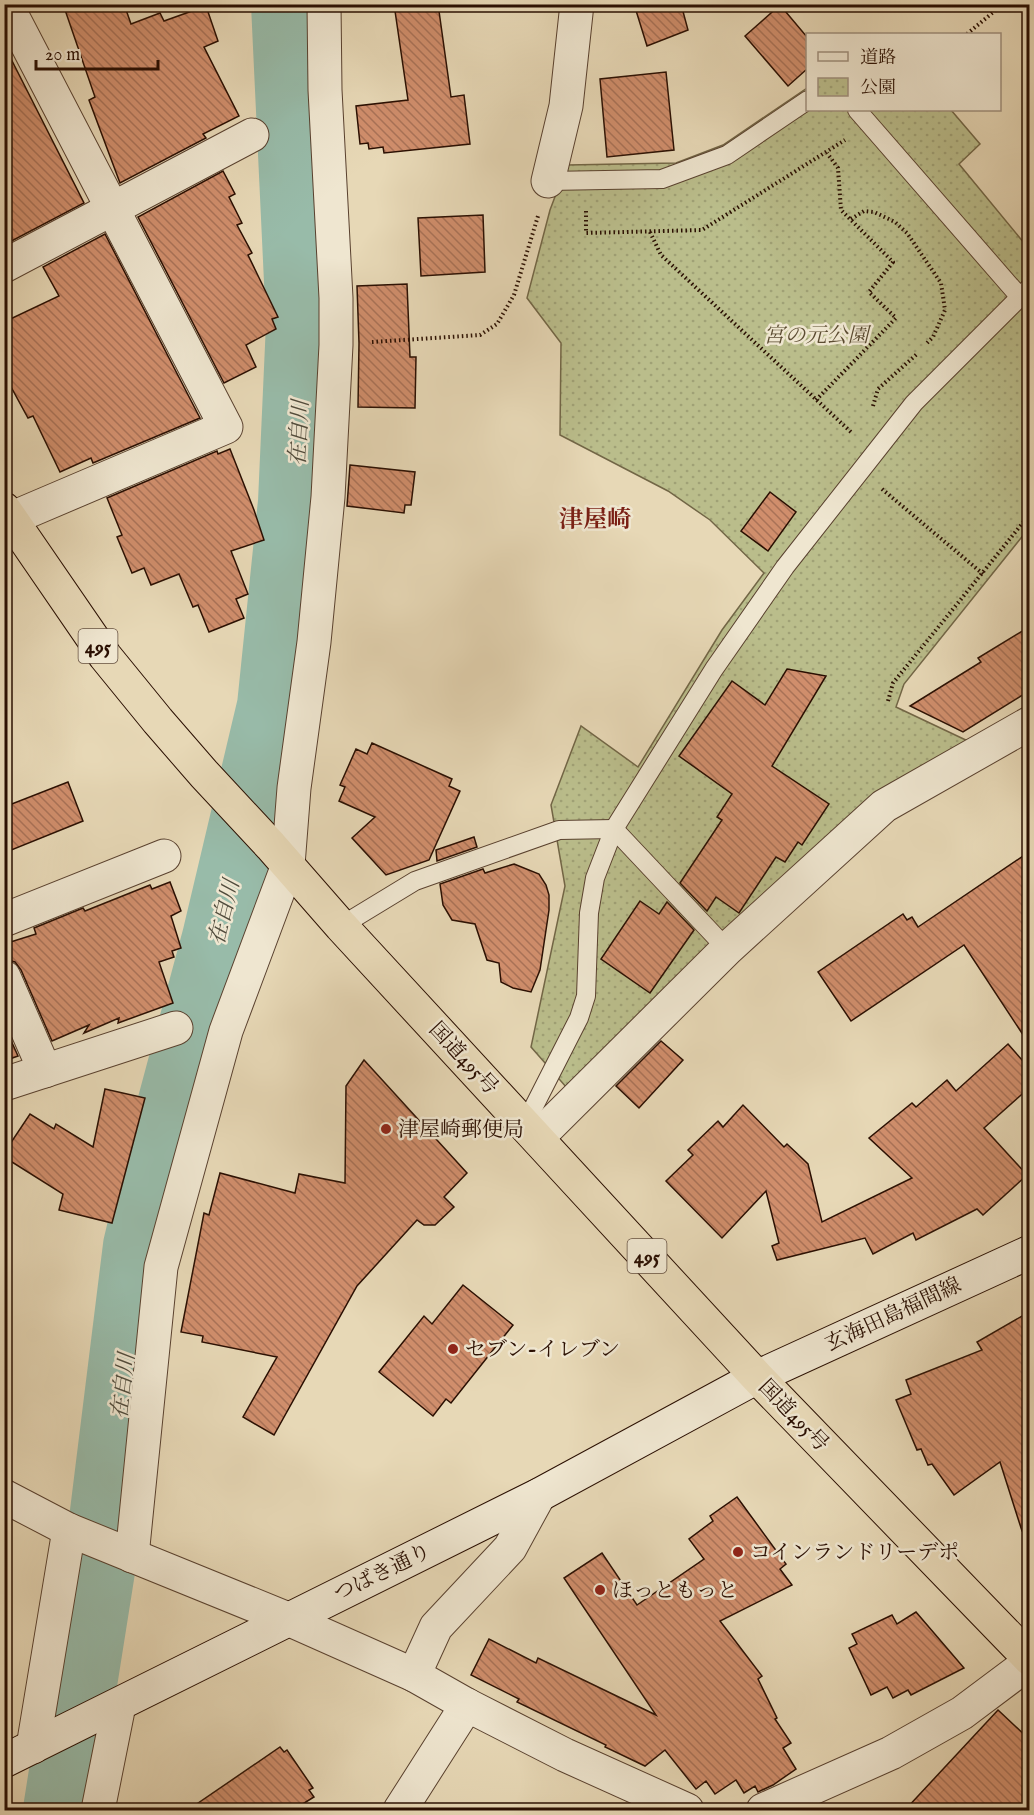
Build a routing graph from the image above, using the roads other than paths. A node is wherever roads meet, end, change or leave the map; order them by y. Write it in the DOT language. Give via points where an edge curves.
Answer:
graph roads {
  1 [pos="6,4"];
  2 [pos="324,4"];
  3 [pos="577,4"];
  4 [pos="806,100"];
  5 [pos="859,111"];
  6 [pos="252,135"];
  7 [pos="548,181"];
  8 [pos="112,208"];
  9 [pos="4,266"];
  10 [pos="1024,292"];
  11 [pos="6,519"];
  12 [pos="1029,723"];
  13 [pos="614,829"];
  14 [pos="164,856"];
  15 [pos="280,856"];
  16 [pos="4,920"];
  17 [pos="341,926"];
  18 [pos="727,949"];
  19 [pos="4,977"];
  20 [pos="176,1028"];
  21 [pos="45,1071"];
  22 [pos="4,1084"];
  23 [pos="531,1131"];
  24 [pos="1029,1252"];
  25 [pos="757,1377"];
  26 [pos="539,1495"];
  27 [pos="4,1496"];
  28 [pos="77,1534"];
  29 [pos="124,1553"];
  30 [pos="288,1619"];
  31 [pos="1029,1661"];
  32 [pos="414,1675"];
  33 [pos="467,1705"];
  34 [pos="107,1711"];
  35 [pos="41,1743"];
  36 [pos="4,1761"];
  37 [pos="98,1810"];
  38 [pos="400,1810"];
  39 [pos="687,1810"];
  40 [pos="763,1810"];
  1 -- 8 [label="street"];
  2 -- 15 [label="street" via="336,345 328,497 314,642 294,788"];
  3 -- 7 [label="street" via="566,106"];
  4 -- 7 [label="lane" via="727,155 662,179"];
  5 -- 10 [label="lane"];
  6 -- 8 [label="street"];
  8 -- 9 [label="street"];
  8 -- 11 [label="street" via="226,427"];
  10 -- 13 [label="lane" via="914,403 785,567 714,669"];
  11 -- 15 [label="highway, 国道495号 / 495" via="105,656 204,774"];
  12 -- 18 [label="street" via="885,806"];
  13 -- 17 [label="lane" via="559,830 415,881"];
  13 -- 18 [label="lane"];
  13 -- 23 [label="lane" via="595,878 589,913 586,996"];
  14 -- 16 [label="street"];
  15 -- 17 [label="highway, 国道495号 / 495"];
  15 -- 29 [label="street" via="226,1031 161,1267"];
  17 -- 23 [label="highway, 国道495号 / 495"];
  18 -- 23 [label="street"];
  19 -- 21 [label="street"];
  20 -- 21 [label="street"];
  21 -- 22 [label="street"];
  23 -- 25 [label="highway, 国道495号 / 495"];
  24 -- 25 [label="street, 玄海田島福間線"];
  25 -- 26 [label="street, つばき通り"];
  25 -- 31 [label="highway, 国道495号 / 495"];
  26 -- 30 [label="street, つばき通り"];
  26 -- 32 [label="street" via="510,1548 436,1627"];
  27 -- 28 [label="street"];
  28 -- 29 [label="street"];
  28 -- 35 [label="street"];
  29 -- 30 [label="street"];
  30 -- 32 [label="street"];
  30 -- 34 [label="street, つばき通り"];
  31 -- 40 [label="street" via="962,1713 891,1753"];
  32 -- 33 [label="street"];
  33 -- 38 [label="street"];
  33 -- 39 [label="street"];
  34 -- 35 [label="street, つばき通り"];
  34 -- 37 [label="street"];
  35 -- 36 [label="street, つばき通り"];
}
